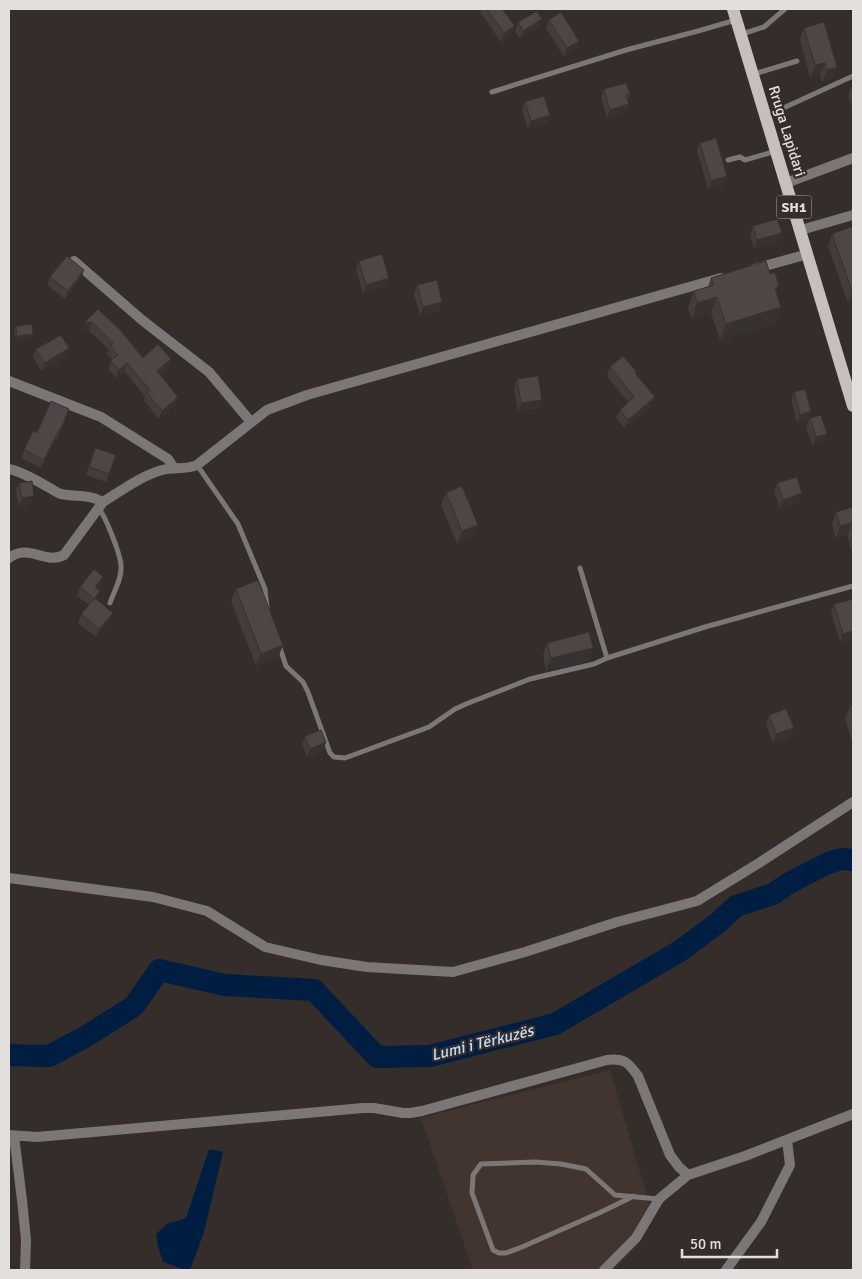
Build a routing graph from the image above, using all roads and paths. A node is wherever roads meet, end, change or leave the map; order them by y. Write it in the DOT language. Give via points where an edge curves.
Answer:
graph roads {
  1 [pos="785,9"];
  2 [pos="735,14"];
  3 [pos="741,34"];
  4 [pos="797,61"];
  5 [pos="753,75"];
  6 [pos="853,76"];
  7 [pos="492,92"];
  8 [pos="766,116"];
  9 [pos="777,151"];
  10 [pos="853,158"];
  11 [pos="728,160"];
  12 [pos="786,183"];
  13 [pos="853,215"];
  14 [pos="801,230"];
  15 [pos="808,254"];
  16 [pos="74,261"];
  17 [pos="746,271"];
  18 [pos="728,276"];
  19 [pos="9,381"];
  20 [pos="853,406"];
  21 [pos="251,422"];
  22 [pos="197,465"];
  23 [pos="174,468"];
  24 [pos="9,470"];
  25 [pos="101,505"];
  26 [pos="9,558"];
  27 [pos="580,568"];
  28 [pos="853,586"];
  29 [pos="110,603"];
  30 [pos="267,610"];
  31 [pos="277,638"];
  32 [pos="608,658"];
  33 [pos="853,802"];
  34 [pos="9,878"];
  35 [pos="853,1114"];
  36 [pos="11,1136"];
  37 [pos="787,1140"];
  38 [pos="688,1175"];
  39 [pos="634,1196"];
  40 [pos="659,1199"];
  41 [pos="25,1270"];
  42 [pos="604,1270"];
  43 [pos="726,1270"];
  1 -- 3 [label="lane" via="764,27"];
  2 -- 3 [label="main road, Rruga Lapidari / SH1"];
  2 -- 7 [label="lane" via="698,31"];
  3 -- 5 [label="main road, Rruga Lapidari / SH1"];
  4 -- 5 [label="lane"];
  5 -- 8 [label="main road, Rruga Lapidari / SH1"];
  6 -- 8 [label="lane"];
  8 -- 9 [label="main road, Rruga Lapidari / SH1"];
  9 -- 11 [label="lane" via="745,160"];
  9 -- 12 [label="main road, Rruga Lapidari / SH1"];
  10 -- 12 [label="street"];
  12 -- 14 [label="main road, Rruga Lapidari / SH1"];
  13 -- 14 [label="street"];
  14 -- 15 [label="main road, Rruga Lapidari / SH1"];
  15 -- 17 [label="street"];
  15 -- 20 [label="main road, Rruga Lapidari / SH1"];
  16 -- 21 [label="street" via="209,372"];
  18 -- 21 [label="street" via="307,395 267,410"];
  19 -- 23 [label="street" via="101,417 168,459"];
  21 -- 22 [label="street"];
  22 -- 23 [label="street"];
  22 -- 30 [label="lane" via="238,524 265,589"];
  23 -- 25 [label="street" via="151,474"];
  24 -- 25 [label="street" via="60,494 98,499"];
  25 -- 26 [label="street" via="64,556 49,558 22,552"];
  25 -- 29 [label="lane" via="121,565 120,578"];
  27 -- 32 [label="lane"];
  28 -- 32 [label="lane"];
  31 -- 32 [label="lane" via="286,666 303,682 308,692 330,753 339,758 429,727 460,707 530,679"];
  33 -- 34 [label="street" via="697,901 453,972 367,967 320,960 265,947 206,911 153,897"];
  35 -- 37 [label="street"];
  36 -- 38 [label="street" via="37,1137 362,1108 410,1113 616,1059 624,1060 638,1076 670,1155"];
  36 -- 41 [label="street" via="22,1200"];
  37 -- 38 [label="street"];
  37 -- 43 [label="street" via="790,1165 761,1222"];
  38 -- 40 [label="street"];
  39 -- 39 [label="lane" via="615,1195 586,1169 561,1164 481,1164 473,1175 472,1194 493,1250 499,1253 522,1247"];
  39 -- 40 [label="lane"];
  40 -- 42 [label="street" via="636,1238"];
}
